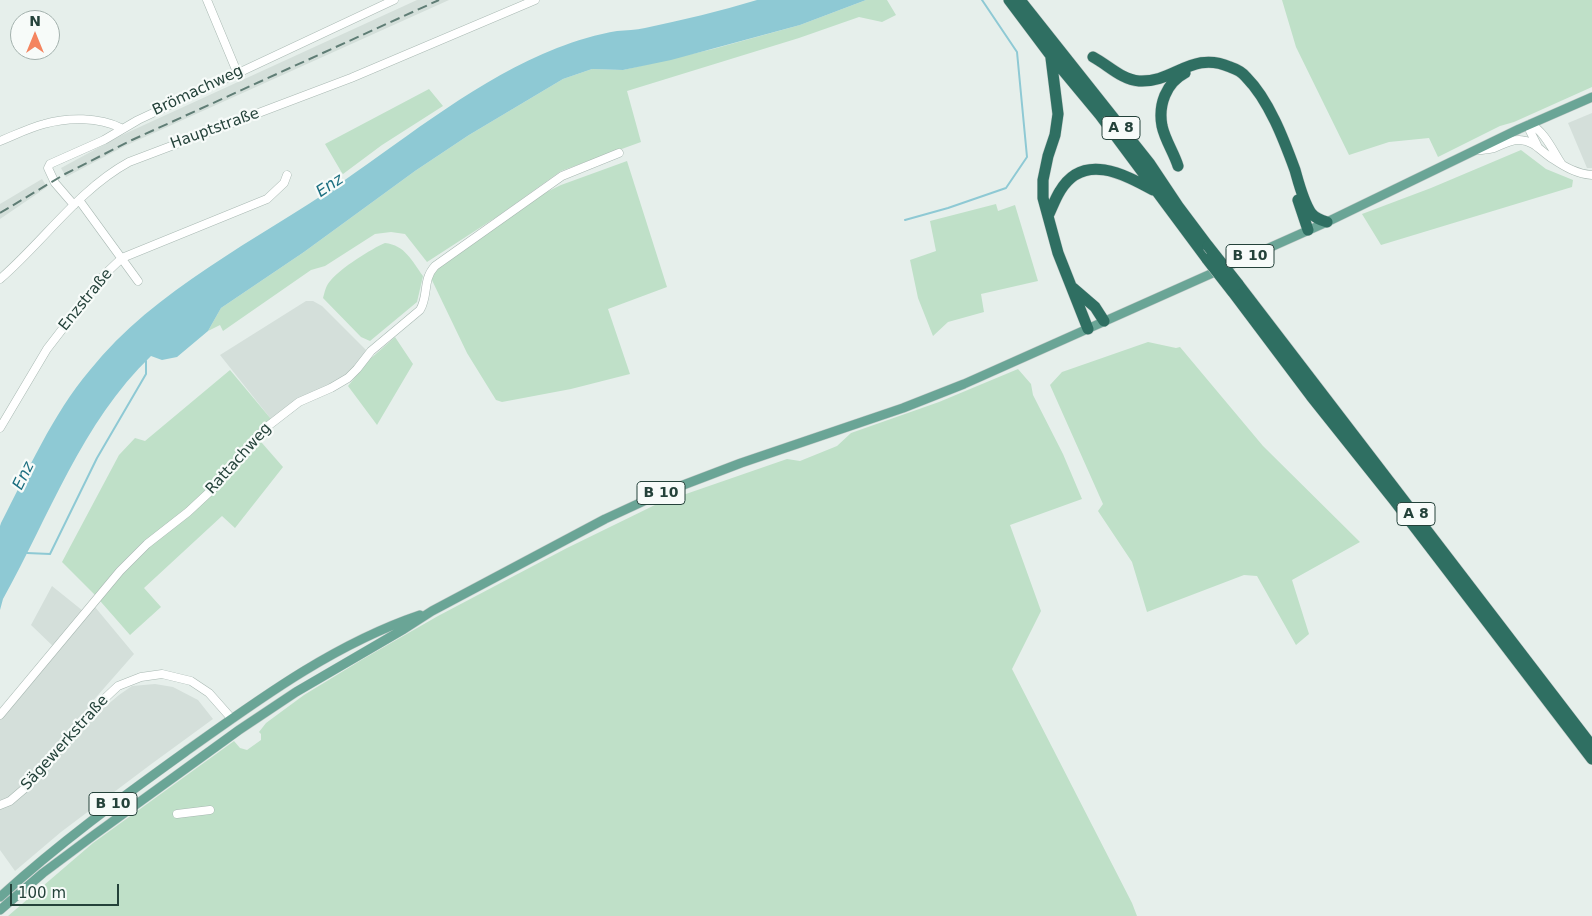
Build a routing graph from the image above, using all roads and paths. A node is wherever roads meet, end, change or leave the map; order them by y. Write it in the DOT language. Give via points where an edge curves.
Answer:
graph roads {
  1 [pos="207,0"];
  2 [pos="535,0"];
  3 [pos="1009,0"];
  4 [pos="1020,0"];
  5 [pos="390,1"];
  6 [pos="1028,16"];
  7 [pos="1051,56"];
  8 [pos="1093,56"];
  9 [pos="237,72"];
  10 [pos="1592,97"];
  11 [pos="1530,124"];
  12 [pos="121,128"];
  13 [pos="0,141"];
  14 [pos="1537,145"];
  15 [pos="1470,152"];
  16 [pos="619,153"];
  17 [pos="1561,162"];
  18 [pos="1178,166"];
  19 [pos="1592,174"];
  20 [pos="287,175"];
  21 [pos="1157,192"];
  22 [pos="77,203"];
  23 [pos="1048,216"];
  24 [pos="1327,222"];
  25 [pos="1308,230"];
  26 [pos="122,258"];
  27 [pos="0,279"];
  28 [pos="138,281"];
  29 [pos="1070,285"];
  30 [pos="1235,288"];
  31 [pos="1109,319"];
  32 [pos="1088,329"];
  33 [pos="0,428"];
  34 [pos="432,610"];
  35 [pos="219,704"];
  36 [pos="254,704"];
  37 [pos="0,715"];
  38 [pos="232,719"];
  39 [pos="239,730"];
  40 [pos="1592,746"];
  41 [pos="1592,759"];
  42 [pos="0,805"];
  43 [pos="210,810"];
  44 [pos="177,814"];
  45 [pos="0,897"];
  46 [pos="0,910"];
  1 -- 9 [label="street"];
  2 -- 22 [label="street, Hauptstraße" via="295,100 142,156 117,169"];
  3 -- 6 [label="highway, A 8"];
  4 -- 6 [label="highway, A 8"];
  5 -- 9 [label="street, Brömachweg"];
  6 -- 7 [label="highway, A 8"];
  6 -- 30 [label="highway, A 8, bridge" via="1150,164"];
  7 -- 21 [label="highway, A 8"];
  7 -- 23 [label="highway" via="1058,114 1043,180"];
  8 -- 24 [label="highway" via="1120,75 1138,81 1155,79 1204,62 1223,64 1244,74 1266,102 1306,205 1319,220"];
  9 -- 12 [label="street, Brömachweg"];
  10 -- 11 [label="main road, B 10"];
  11 -- 14 [label="street"];
  11 -- 15 [label="main road, B 10"];
  11 -- 17 [label="street" via="1542,133"];
  12 -- 13 [label="street" via="108,122 65,119"];
  12 -- 22 [label="street, Brömachweg" via="104,140 50,164 50,174"];
  14 -- 15 [label="street" via="1517,139"];
  14 -- 17 [label="street" via="1552,159"];
  15 -- 24 [label="main road, B 10"];
  16 -- 37 [label="street, Rattachweg" via="562,176 435,266 428,277 420,310 371,351 348,378 299,402 268,426 211,492 125,566"];
  17 -- 19 [label="street" via="1575,172"];
  18 -- 25 [label="highway" via="1162,126 1165,93 1174,80 1188,72 1203,68 1229,72 1245,84 1261,108 1281,150"];
  20 -- 26 [label="street, Enzstraße" via="284,183 267,199"];
  21 -- 23 [label="highway" via="1115,171 1086,170 1061,189"];
  21 -- 30 [label="highway, A 8, bridge" via="1207,259"];
  22 -- 26 [label="street"];
  22 -- 27 [label="street, Hauptstraße"];
  23 -- 29 [label="highway"];
  24 -- 25 [label="main road, B 10"];
  25 -- 31 [label="main road, B 10"];
  26 -- 28 [label="street"];
  26 -- 33 [label="street, Enzstraße" via="105,274 47,349"];
  29 -- 31 [label="highway"];
  29 -- 32 [label="highway"];
  30 -- 40 [label="highway, A 8"];
  30 -- 41 [label="highway, A 8" via="1311,396 1405,513"];
  31 -- 32 [label="main road, B 10"];
  32 -- 34 [label="main road, B 10" via="944,392 657,495"];
  34 -- 36 [label="main road, B 10" via="349,646"];
  34 -- 39 [label="main road, B 10"];
  35 -- 36 [label="street" via="234,710"];
  35 -- 38 [label="street, Sägewerkstraße"];
  35 -- 42 [label="street, Sägewerkstraße" via="196,684 176,676 148,675 123,684 102,700 24,789"];
  36 -- 38 [label="main road, B 10"];
  38 -- 39 [label="main road"];
  38 -- 45 [label="main road, B 10" via="100,814"];
  39 -- 46 [label="main road, B 10" via="94,834"];
  43 -- 44 [label="street"];
}
